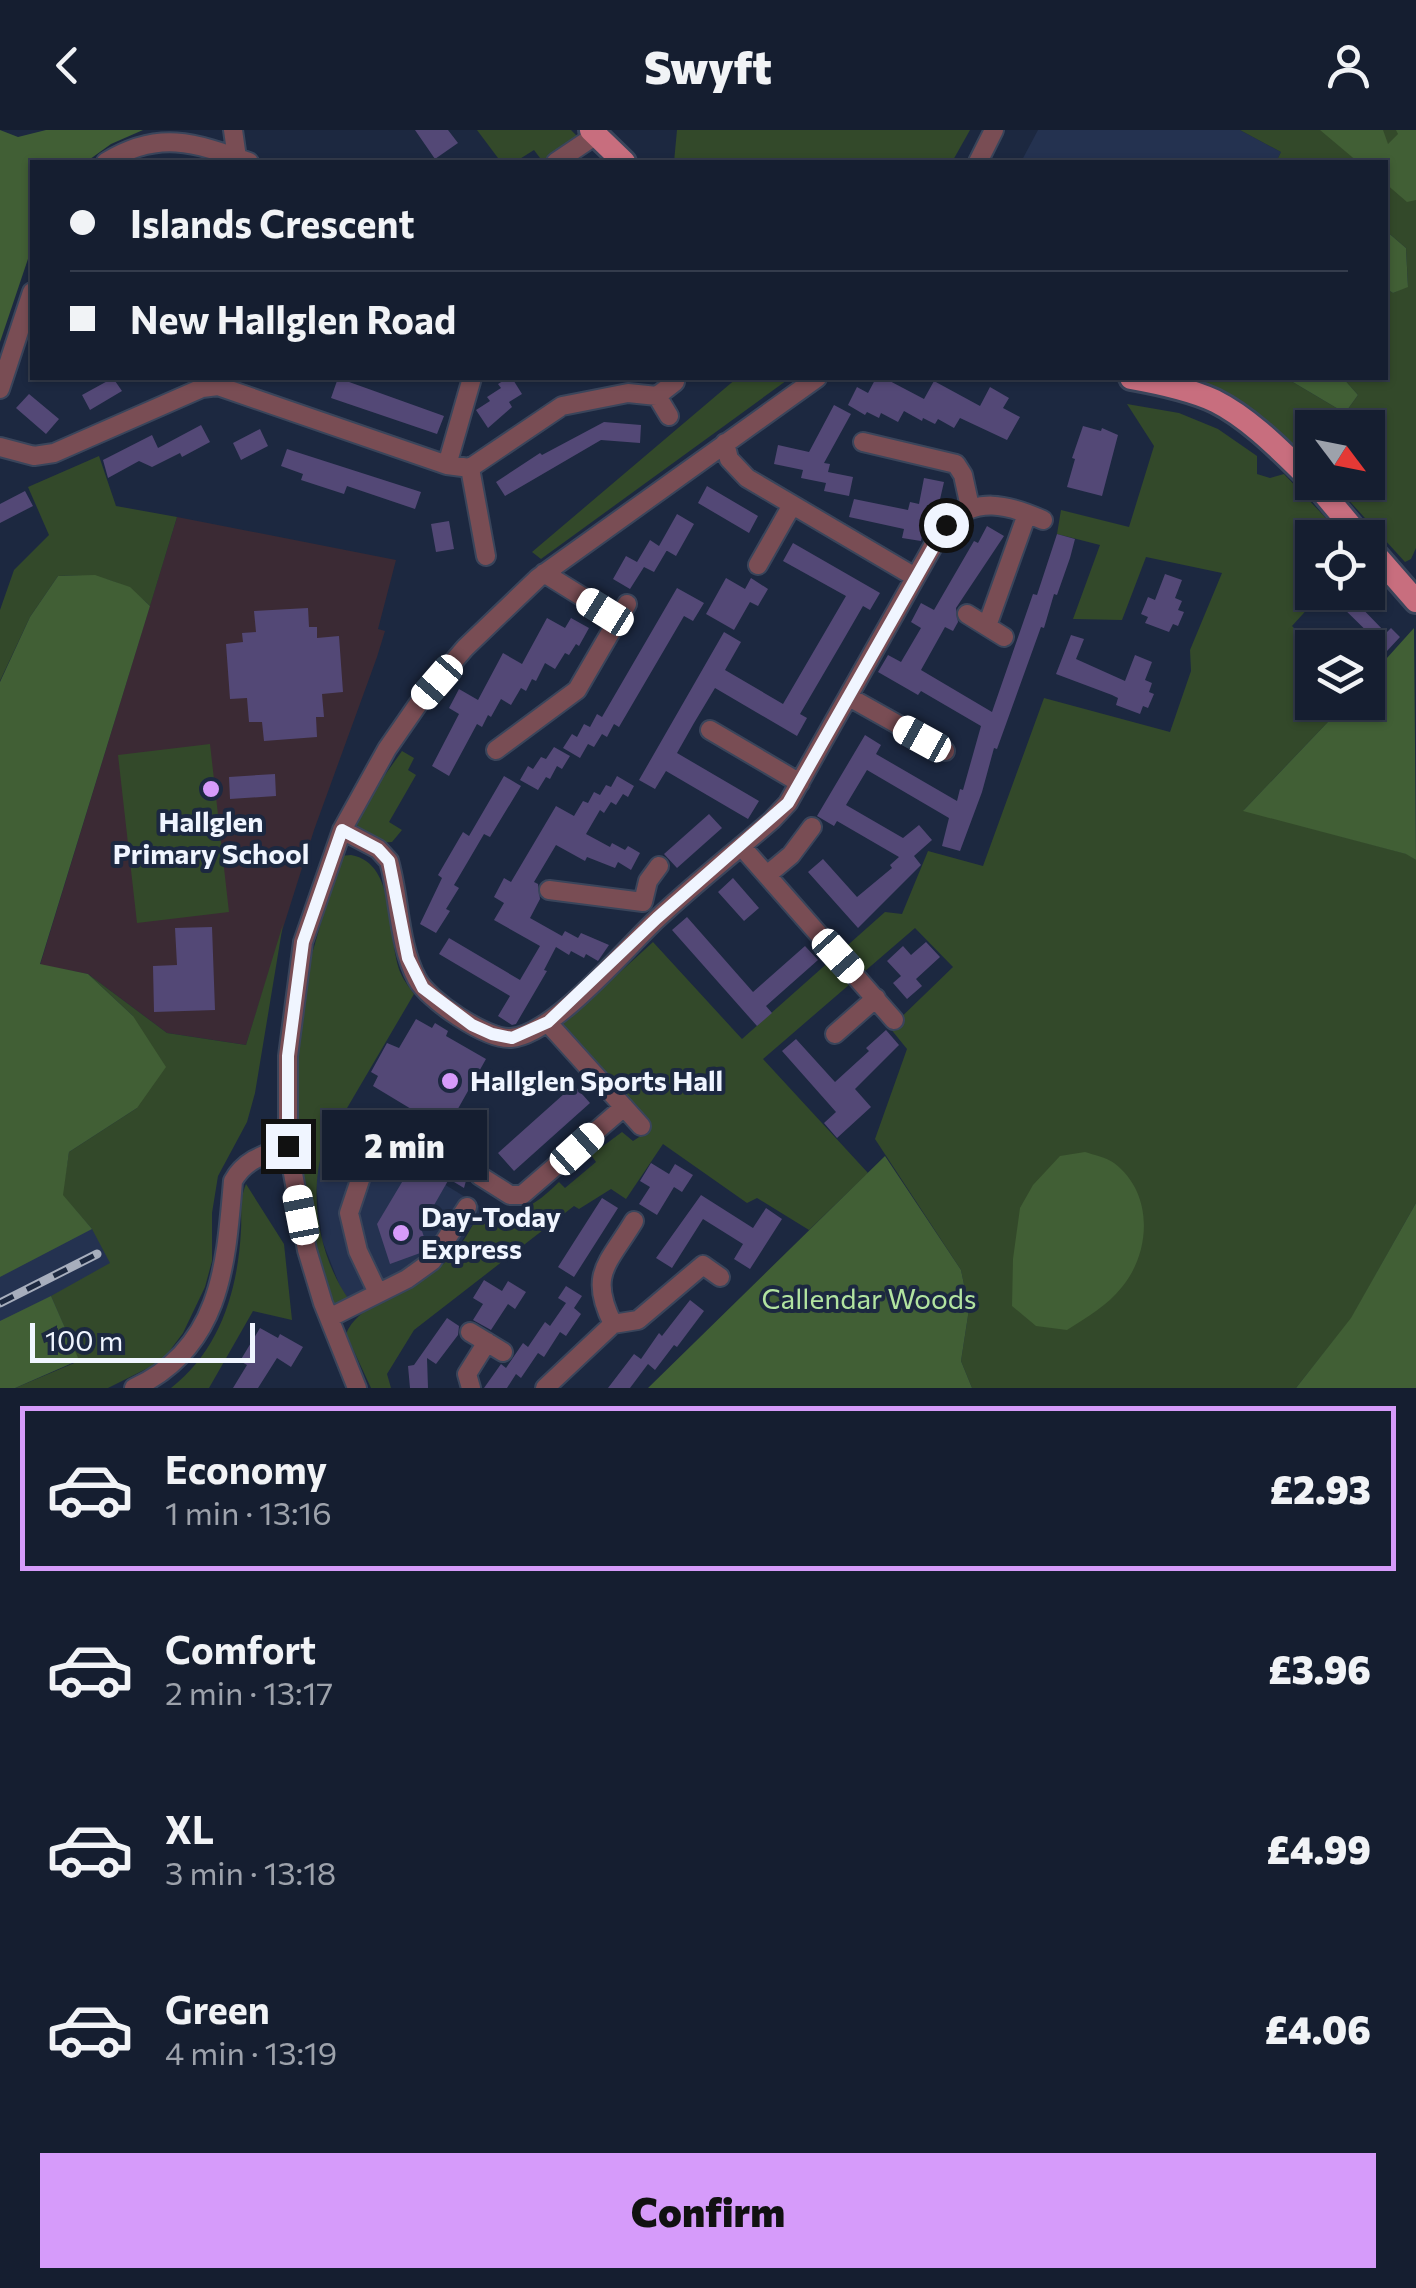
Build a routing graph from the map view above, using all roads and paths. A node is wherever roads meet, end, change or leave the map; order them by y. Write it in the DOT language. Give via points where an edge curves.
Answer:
graph roads {
  1 [pos="233,130"];
  2 [pos="994,130"];
  3 [pos="593,132"];
  4 [pos="110,160"];
  5 [pos="243,160"];
  6 [pos="558,160"];
  7 [pos="622,160"];
  8 [pos="979,160"];
  9 [pos="30,298"];
  10 [pos="471,380"];
  11 [pos="815,380"];
  12 [pos="1142,380"];
  13 [pos="676,382"];
  14 [pos="0,389"];
  15 [pos="657,396"];
  16 [pos="669,416"];
  17 [pos="863,442"];
  18 [pos="724,443"];
  19 [pos="0,447"];
  20 [pos="448,464"];
  21 [pos="1295,465"];
  22 [pos="470,468"];
  23 [pos="1328,500"];
  24 [pos="792,505"];
  25 [pos="970,506"];
  26 [pos="1346,520"];
  27 [pos="486,556"];
  28 [pos="758,565"];
  29 [pos="1385,565"];
  30 [pos="544,573"];
  31 [pos="915,577"];
  32 [pos="1416,601"];
  33 [pos="966,614"];
  34 [pos="987,626"];
  35 [pos="1004,636"];
  36 [pos="849,697"];
  37 [pos="710,730"];
  38 [pos="496,750"];
  39 [pos="944,751"];
  40 [pos="800,783"];
  41 [pos="812,827"];
  42 [pos="342,830"];
  43 [pos="742,846"];
  44 [pos="658,866"];
  45 [pos="767,875"];
  46 [pos="549,890"];
  47 [pos="643,902"];
  48 [pos="657,918"];
  49 [pos="876,998"];
  50 [pos="894,1020"];
  51 [pos="548,1022"];
  52 [pos="836,1034"];
  53 [pos="624,1106"];
  54 [pos="641,1126"];
  55 [pos="288,1146"];
  56 [pos="480,1176"];
  57 [pos="361,1177"];
  58 [pos="468,1207"];
  59 [pos="634,1221"];
  60 [pos="720,1277"];
  61 [pos="378,1293"];
  62 [pos="329,1318"];
  63 [pos="613,1324"];
  64 [pos="504,1352"];
  65 [pos="134,1388"];
  66 [pos="358,1388"];
  67 [pos="471,1388"];
  68 [pos="545,1388"];
  1 -- 5 [label="street"];
  2 -- 8 [label="street"];
  3 -- 6 [label="street"];
  3 -- 7 [label="main road"];
  4 -- 5 [label="street" via="150,137 176,134"];
  9 -- 14 [label="street"];
  10 -- 20 [label="street"];
  11 -- 18 [label="street"];
  12 -- 21 [label="main road" via="1216,402"];
  13 -- 15 [label="street"];
  15 -- 16 [label="street"];
  15 -- 22 [label="street" via="628,393 562,406"];
  17 -- 25 [label="street" via="956,464"];
  18 -- 24 [label="street" via="737,470"];
  18 -- 30 [label="street"];
  19 -- 20 [label="street" via="34,456 54,452 218,386"];
  20 -- 22 [label="street"];
  22 -- 27 [label="street"];
  23 -- 26 [label="main road"];
  24 -- 28 [label="street"];
  24 -- 31 [label="street"];
  25 -- 31 [label="street" via="946,525"];
  25 -- 34 [label="street" via="1035,517"];
  29 -- 32 [label="main road"];
  30 -- 38 [label="street" via="623,612 577,690"];
  30 -- 42 [label="street" via="424,697"];
  31 -- 36 [label="street"];
  33 -- 34 [label="street"];
  34 -- 35 [label="street"];
  36 -- 39 [label="street"];
  36 -- 40 [label="street"];
  37 -- 40 [label="street"];
  40 -- 43 [label="street"];
  41 -- 45 [label="street"];
  42 -- 51 [label="street" via="389,861 408,958 423,988 492,1034 512,1038"];
  42 -- 55 [label="street" via="303,942 288,1056"];
  43 -- 45 [label="street"];
  43 -- 48 [label="street"];
  44 -- 47 [label="street"];
  45 -- 49 [label="street"];
  46 -- 47 [label="street"];
  47 -- 48 [label="street"];
  48 -- 51 [label="street"];
  49 -- 50 [label="street"];
  49 -- 52 [label="street"];
  51 -- 53 [label="street"];
  53 -- 54 [label="street"];
  53 -- 56 [label="street" via="522,1195"];
  55 -- 62 [label="street" via="307,1250"];
  55 -- 65 [label="street" via="238,1171 210,1316 188,1350"];
  57 -- 61 [label="street" via="349,1214"];
  58 -- 61 [label="street" via="432,1261"];
  59 -- 63 [label="street" via="601,1274 601,1300"];
  60 -- 63 [label="street" via="703,1265 638,1320"];
  61 -- 62 [label="street"];
  62 -- 66 [label="street"];
  63 -- 68 [label="street"];
  64 -- 67 [label="street" via="478,1337 467,1374"];
}
